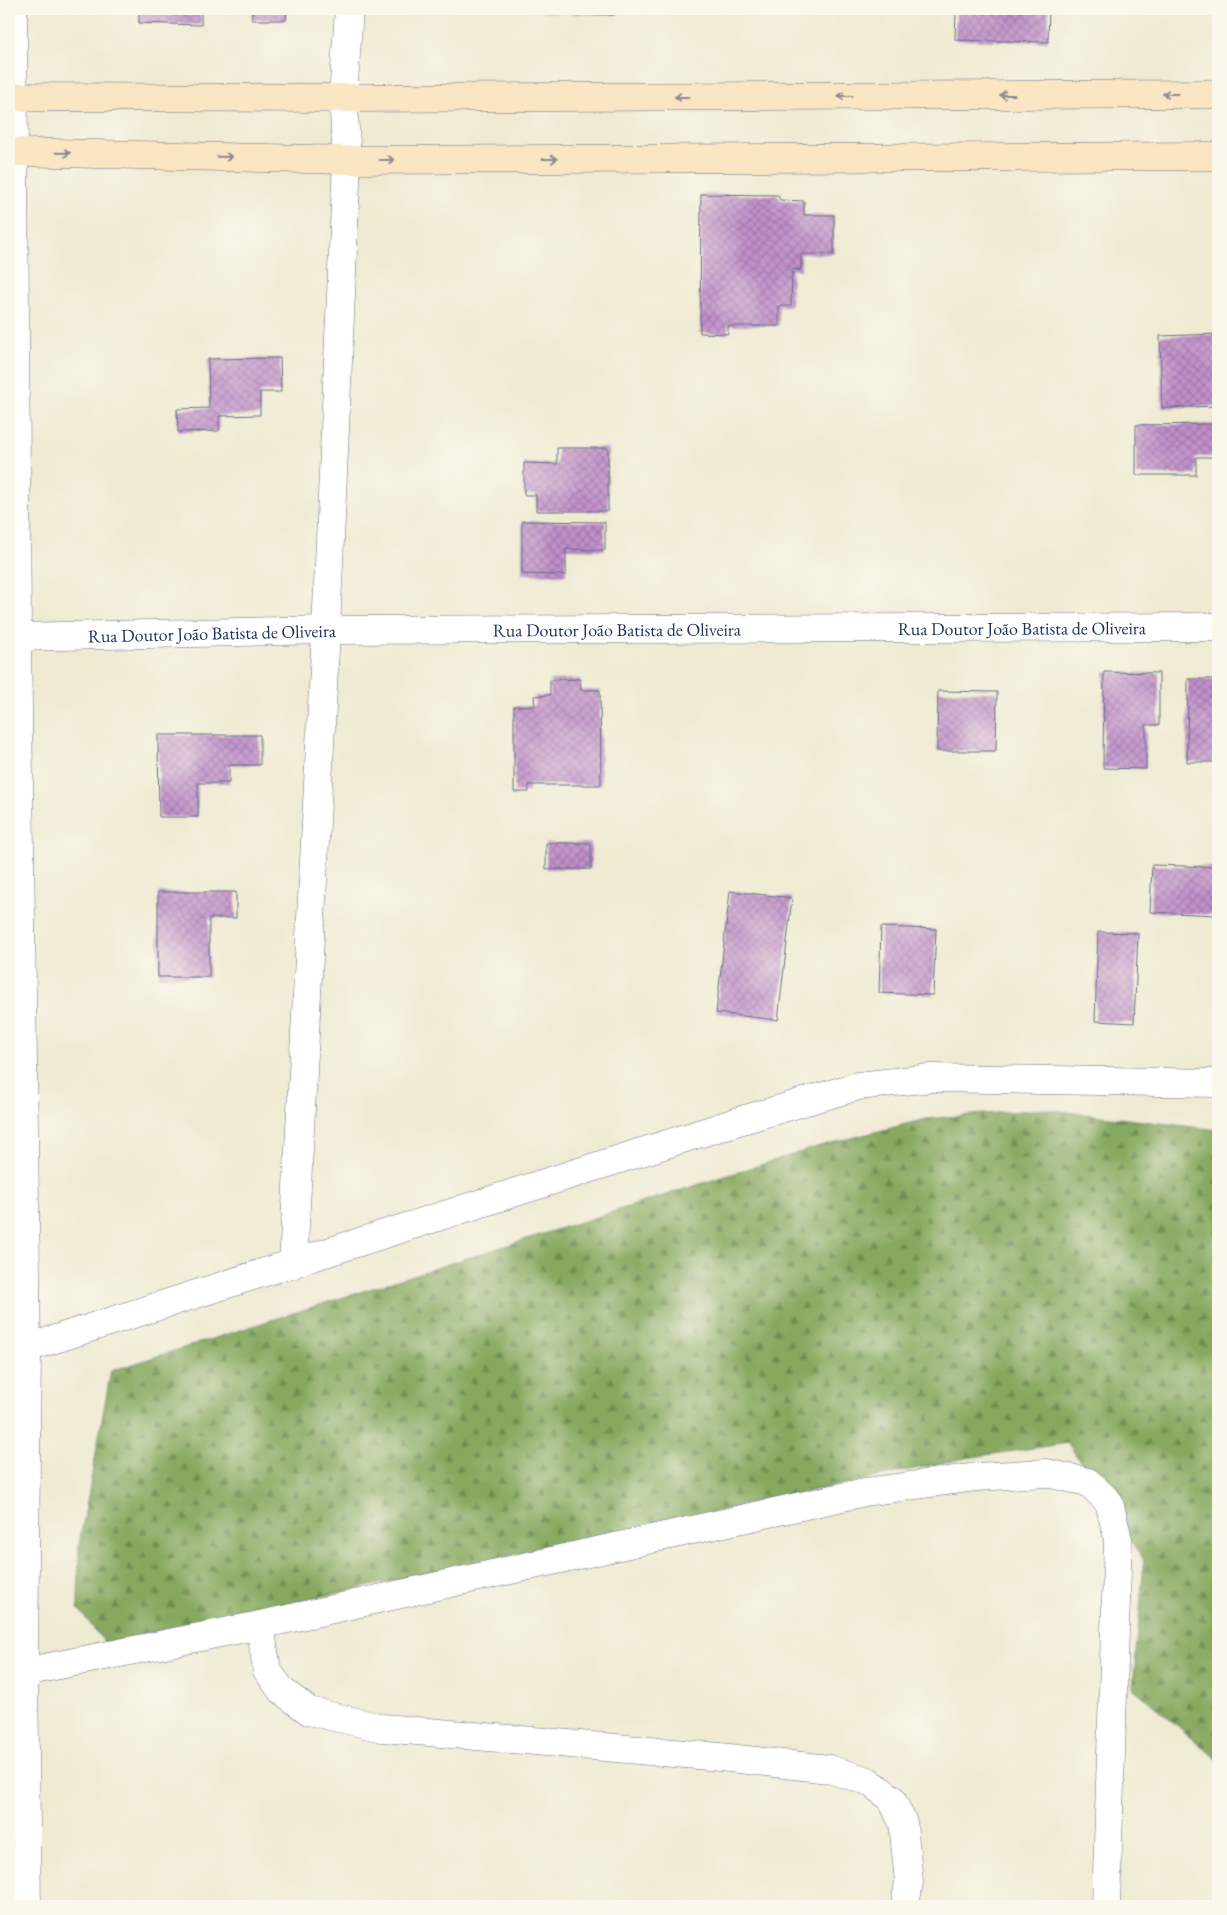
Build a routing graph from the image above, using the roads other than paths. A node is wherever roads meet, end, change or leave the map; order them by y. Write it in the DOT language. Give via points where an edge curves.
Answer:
graph roads {
  1 [pos="14,9"];
  2 [pos="349,9"];
  3 [pos="1218,94"];
  4 [pos="13,97"];
  5 [pos="343,98"];
  6 [pos="14,152"];
  7 [pos="1218,156"];
  8 [pos="347,160"];
  9 [pos="1218,627"];
  10 [pos="326,630"];
  11 [pos="17,637"];
  12 [pos="1218,1084"];
  13 [pos="293,1264"];
  14 [pos="26,1348"];
  15 [pos="260,1625"];
  16 [pos="24,1672"];
  17 [pos="27,1906"];
  18 [pos="905,1906"];
  19 [pos="1106,1906"];
  1 -- 4 [label="street"];
  2 -- 5 [label="street"];
  3 -- 5 [label="street, one-way"];
  4 -- 5 [label="street"];
  4 -- 6 [label="street"];
  5 -- 8 [label="street"];
  6 -- 8 [label="street, one-way"];
  6 -- 11 [label="street"];
  8 -- 7 [label="street, one-way"];
  8 -- 10 [label="street"];
  9 -- 10 [label="street, Rua Doutor João Batista de Oliveira"];
  10 -- 11 [label="street, Rua Doutor João Batista de Oliveira"];
  10 -- 13 [label="street"];
  11 -- 14 [label="street"];
  12 -- 13 [label="street" via="931,1078 858,1086"];
  13 -- 14 [label="street"];
  14 -- 16 [label="street"];
  15 -- 16 [label="street"];
  15 -- 18 [label="street" via="268,1670 282,1691 309,1712 382,1728 828,1769 868,1781 890,1798 903,1823 909,1882"];
  15 -- 19 [label="street" via="866,1492 976,1477 1046,1473 1088,1482 1109,1502 1118,1539"];
  16 -- 17 [label="street"];
}
